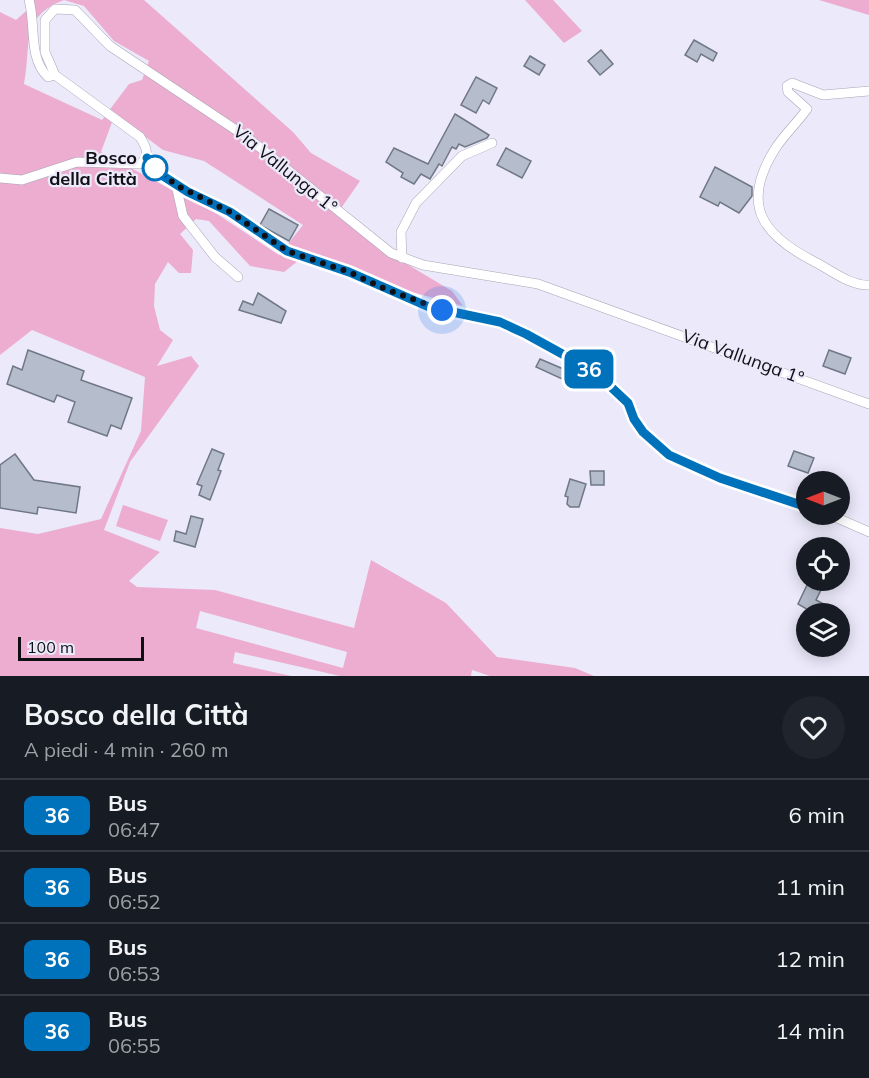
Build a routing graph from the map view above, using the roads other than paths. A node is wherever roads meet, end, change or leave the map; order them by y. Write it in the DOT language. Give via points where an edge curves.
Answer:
graph roads {
  1 [pos="29,0"];
  2 [pos="55,75"];
  3 [pos="869,91"];
  4 [pos="492,143"];
  5 [pos="147,158"];
  6 [pos="0,178"];
  7 [pos="176,185"];
  8 [pos="402,258"];
  9 [pos="238,277"];
  10 [pos="869,285"];
  11 [pos="869,404"];
  12 [pos="796,503"];
  13 [pos="850,524"];
  14 [pos="869,532"];
  1 -- 2 [label="street" via="37,60 48,77"];
  2 -- 5 [label="street" via="140,137"];
  2 -- 8 [label="street, Via Vallunga 1°" via="45,52 45,20 55,9 75,10 110,46 241,132 364,233"];
  3 -- 10 [label="street" via="823,95 792,82 787,86 788,92 807,109 776,147 758,192 762,218 779,241 851,282"];
  4 -- 8 [label="street" via="462,156 416,203 401,232"];
  5 -- 6 [label="street" via="140,164 77,162 22,180"];
  5 -- 7 [label="street"];
  7 -- 9 [label="street" via="183,216 215,257"];
  7 -- 12 [label="street" via="230,212 287,251 349,272 429,307 500,322 526,334 595,372 628,403 643,432 669,455 720,478"];
  8 -- 11 [label="street, Via Vallunga 1°" via="538,284"];
  13 -- 14 [label="street"];
}
